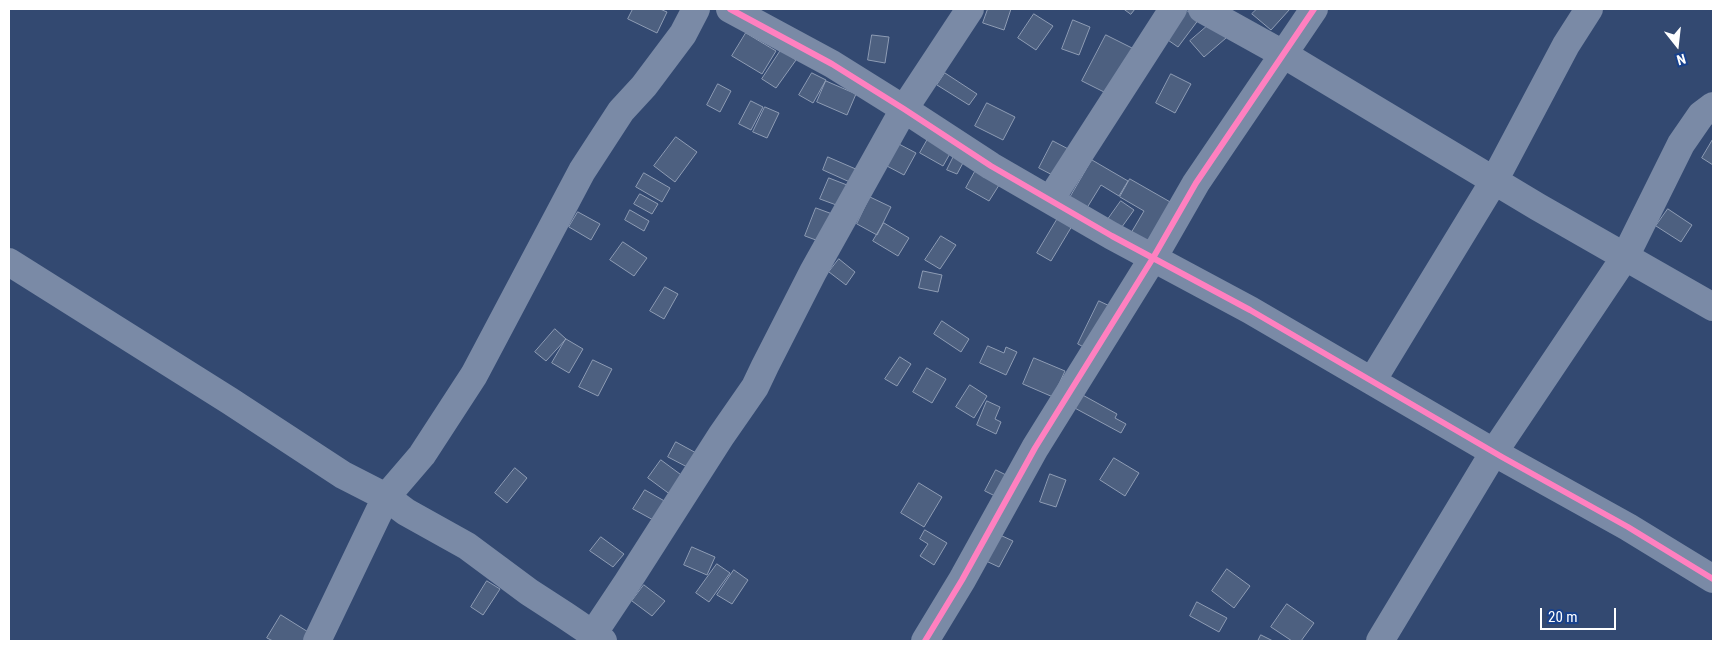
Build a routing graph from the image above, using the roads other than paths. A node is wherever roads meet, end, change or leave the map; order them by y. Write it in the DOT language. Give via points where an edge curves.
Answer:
graph roads {
  1 [pos="696,9"];
  2 [pos="730,9"];
  3 [pos="970,9"];
  4 [pos="1173,9"];
  5 [pos="1202,9"];
  6 [pos="1314,9"];
  7 [pos="1589,9"];
  8 [pos="1283,54"];
  9 [pos="1713,106"];
  10 [pos="904,109"];
  11 [pos="1494,181"];
  12 [pos="1050,200"];
  13 [pos="1625,257"];
  14 [pos="1153,258"];
  15 [pos="9,262"];
  16 [pos="1713,307"];
  17 [pos="1372,381"];
  18 [pos="1494,452"];
  19 [pos="386,497"];
  20 [pos="1713,580"];
  21 [pos="598,638"];
  22 [pos="317,641"];
  23 [pos="925,641"];
  24 [pos="1380,641"];
  1 -- 19 [label="street" via="683,34 621,111 582,171 474,375 422,455"];
  2 -- 10 [label="street" via="832,64"];
  3 -- 10 [label="street"];
  4 -- 12 [label="street"];
  5 -- 8 [label="street"];
  6 -- 8 [label="street"];
  7 -- 11 [label="street" via="1566,45"];
  8 -- 11 [label="street"];
  8 -- 14 [label="street" via="1196,183"];
  9 -- 13 [label="street" via="1701,115 1681,144"];
  10 -- 12 [label="street"];
  10 -- 21 [label="street" via="813,272 755,387 627,584"];
  11 -- 13 [label="street"];
  11 -- 17 [label="street"];
  12 -- 14 [label="street"];
  13 -- 16 [label="street"];
  13 -- 18 [label="street"];
  14 -- 17 [label="street"];
  14 -- 23 [label="street" via="1035,448"];
  15 -- 19 [label="street" via="343,475"];
  17 -- 18 [label="street"];
  18 -- 20 [label="street" via="1628,527"];
  18 -- 24 [label="street"];
  19 -- 21 [label="street" via="467,546"];
  19 -- 22 [label="street"];
}
